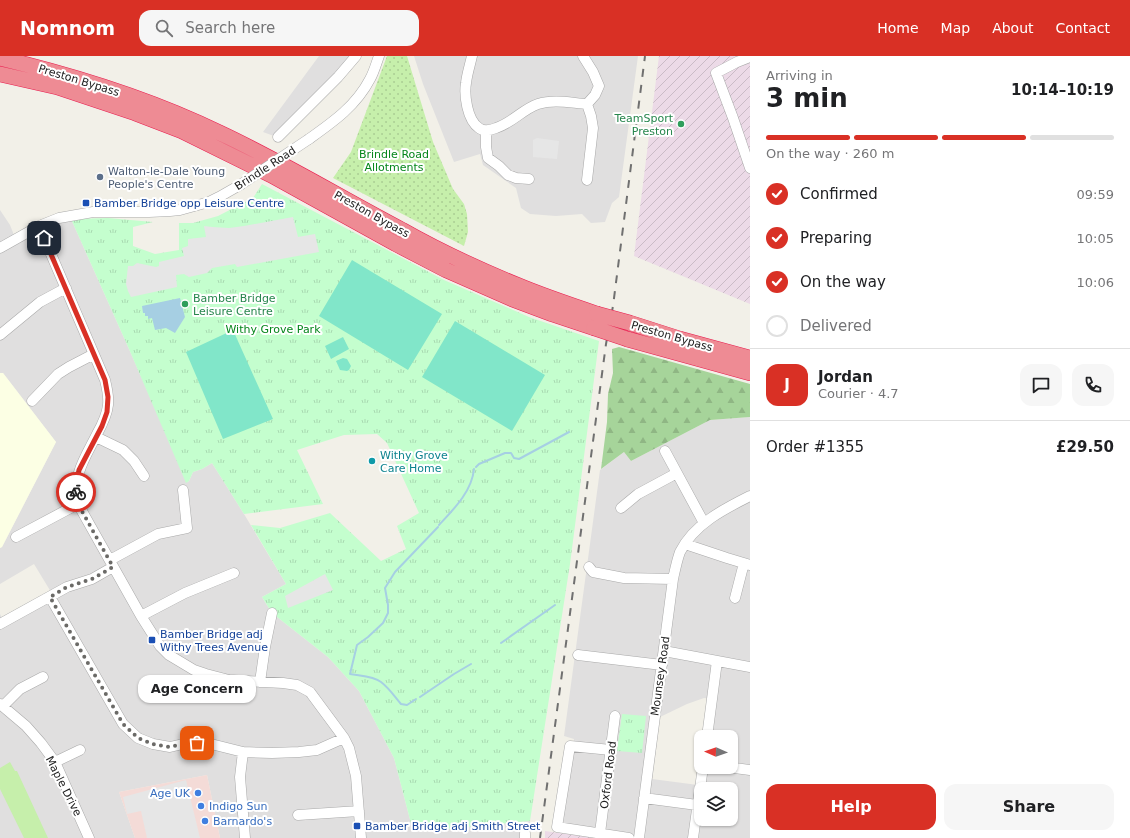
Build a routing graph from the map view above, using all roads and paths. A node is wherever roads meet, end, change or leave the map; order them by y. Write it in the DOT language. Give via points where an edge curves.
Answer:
graph roads {
  1 [pos="356,56"];
  2 [pos="379,56"];
  3 [pos="472,56"];
  4 [pos="584,56"];
  5 [pos="750,57"];
  6 [pos="0,58"];
  7 [pos="0,74"];
  8 [pos="587,104"];
  9 [pos="486,130"];
  10 [pos="278,137"];
  11 [pos="750,168"];
  12 [pos="529,179"];
  13 [pos="587,180"];
  14 [pos="39,226"];
  15 [pos="0,248"];
  16 [pos="66,288"];
  17 [pos="596,321"];
  18 [pos="0,335"];
  19 [pos="94,354"];
  20 [pos="750,358"];
  21 [pos="750,373"];
  22 [pos="32,401"];
  23 [pos="96,437"];
  24 [pos="666,451"];
  25 [pos="677,473"];
  26 [pos="144,476"];
  27 [pos="183,490"];
  28 [pos="750,496"];
  29 [pos="78,504"];
  30 [pos="621,508"];
  31 [pos="704,523"];
  32 [pos="16,537"];
  33 [pos="685,544"];
  34 [pos="112,563"];
  35 [pos="747,564"];
  36 [pos="589,566"];
  37 [pos="234,573"];
  38 [pos="673,579"];
  39 [pos="50,597"];
  40 [pos="734,598"];
  41 [pos="272,613"];
  42 [pos="142,616"];
  43 [pos="1,622"];
  44 [pos="664,651"];
  45 [pos="578,655"];
  46 [pos="717,661"];
  47 [pos="662,665"];
  48 [pos="750,667"];
  49 [pos="43,677"];
  50 [pos="260,682"];
  51 [pos="1,705"];
  52 [pos="615,716"];
  53 [pos="708,730"];
  54 [pos="344,738"];
  55 [pos="80,750"];
  56 [pos="611,750"];
  57 [pos="243,752"];
  58 [pos="55,762"];
  59 [pos="738,768"];
  60 [pos="750,770"];
  61 [pos="644,798"];
  62 [pos="694,804"];
  63 [pos="359,811"];
  64 [pos="298,815"];
  65 [pos="694,824"];
  66 [pos="600,834"];
  67 [pos="89,838"];
  68 [pos="245,838"];
  69 [pos="361,838"];
  70 [pos="629,838"];
  71 [pos="639,838"];
  72 [pos="692,838"];
  1 -- 10 [label="street, Brindle Road"];
  2 -- 14 [label="street, Brindle Road, bridge" via="370,79 359,96 333,122 240,185 209,202 170,211 93,212 59,218"];
  3 -- 9 [label="street" via="465,97 474,123"];
  4 -- 8 [label="street" via="599,86 595,96"];
  5 -- 11 [label="street" via="716,73"];
  6 -- 17 [label="highway, Preston Bypass" via="74,77 140,98 178,114 264,154 402,231 458,259"];
  7 -- 17 [label="highway, Preston Bypass" via="58,87 182,131 271,175 446,270 552,314"];
  8 -- 9 [label="street" via="537,104 511,121"];
  8 -- 13 [label="street" via="593,128"];
  9 -- 12 [label="street" via="488,158 508,175"];
  14 -- 15 [label="street, Brindle Road"];
  14 -- 16 [label="street"];
  16 -- 18 [label="street" via="40,302"];
  16 -- 19 [label="street"];
  17 -- 20 [label="highway, Preston Bypass, bridge" via="630,323"];
  17 -- 21 [label="highway, Preston Bypass, bridge" via="627,339"];
  19 -- 22 [label="street" via="58,374"];
  19 -- 23 [label="street" via="105,380 108,397 107,412"];
  23 -- 26 [label="street" via="123,450"];
  23 -- 29 [label="street" via="79,470 76,484"];
  24 -- 25 [label="street"];
  25 -- 30 [label="street" via="638,494"];
  25 -- 31 [label="street"];
  27 -- 34 [label="street" via="187,528 158,534"];
  28 -- 31 [label="street, Mounsey Road"];
  29 -- 32 [label="street"];
  29 -- 34 [label="street"];
  31 -- 33 [label="street, Mounsey Road"];
  33 -- 35 [label="street"];
  33 -- 38 [label="street, Mounsey Road"];
  34 -- 39 [label="street" via="92,579 67,587"];
  34 -- 42 [label="street"];
  35 -- 40 [label="street"];
  36 -- 38 [label="street" via="593,572 624,578"];
  37 -- 42 [label="street" via="185,593"];
  38 -- 44 [label="street, Mounsey Road"];
  39 -- 43 [label="street"];
  39 -- 57 [label="street" via="123,724 138,738 170,747 197,743"];
  41 -- 50 [label="street"];
  42 -- 50 [label="street" via="160,646 194,670 229,680"];
  44 -- 46 [label="street"];
  44 -- 47 [label="street, Mounsey Road"];
  45 -- 47 [label="street"];
  46 -- 48 [label="street"];
  46 -- 53 [label="street"];
  47 -- 61 [label="street, Mounsey Road"];
  49 -- 51 [label="street" via="20,689"];
  50 -- 54 [label="street" via="297,685 310,692"];
  51 -- 58 [label="street, Maple Drive" via="26,726"];
  52 -- 56 [label="street, Oxford Road"];
  54 -- 57 [label="street" via="317,750"];
  54 -- 63 [label="street" via="355,770"];
  55 -- 58 [label="street"];
  56 -- 66 [label="street, Oxford Road"];
  56 -- 66 [label="street" via="570,746 557,827"];
  57 -- 68 [label="street" via="240,777"];
  58 -- 67 [label="street, Maple Drive"];
  59 -- 60 [label="street"];
  61 -- 62 [label="street"];
  61 -- 71 [label="street, Mounsey Road"];
  63 -- 64 [label="street"];
  63 -- 69 [label="street"];
  65 -- 72 [label="street"];
  66 -- 70 [label="street"];
}
